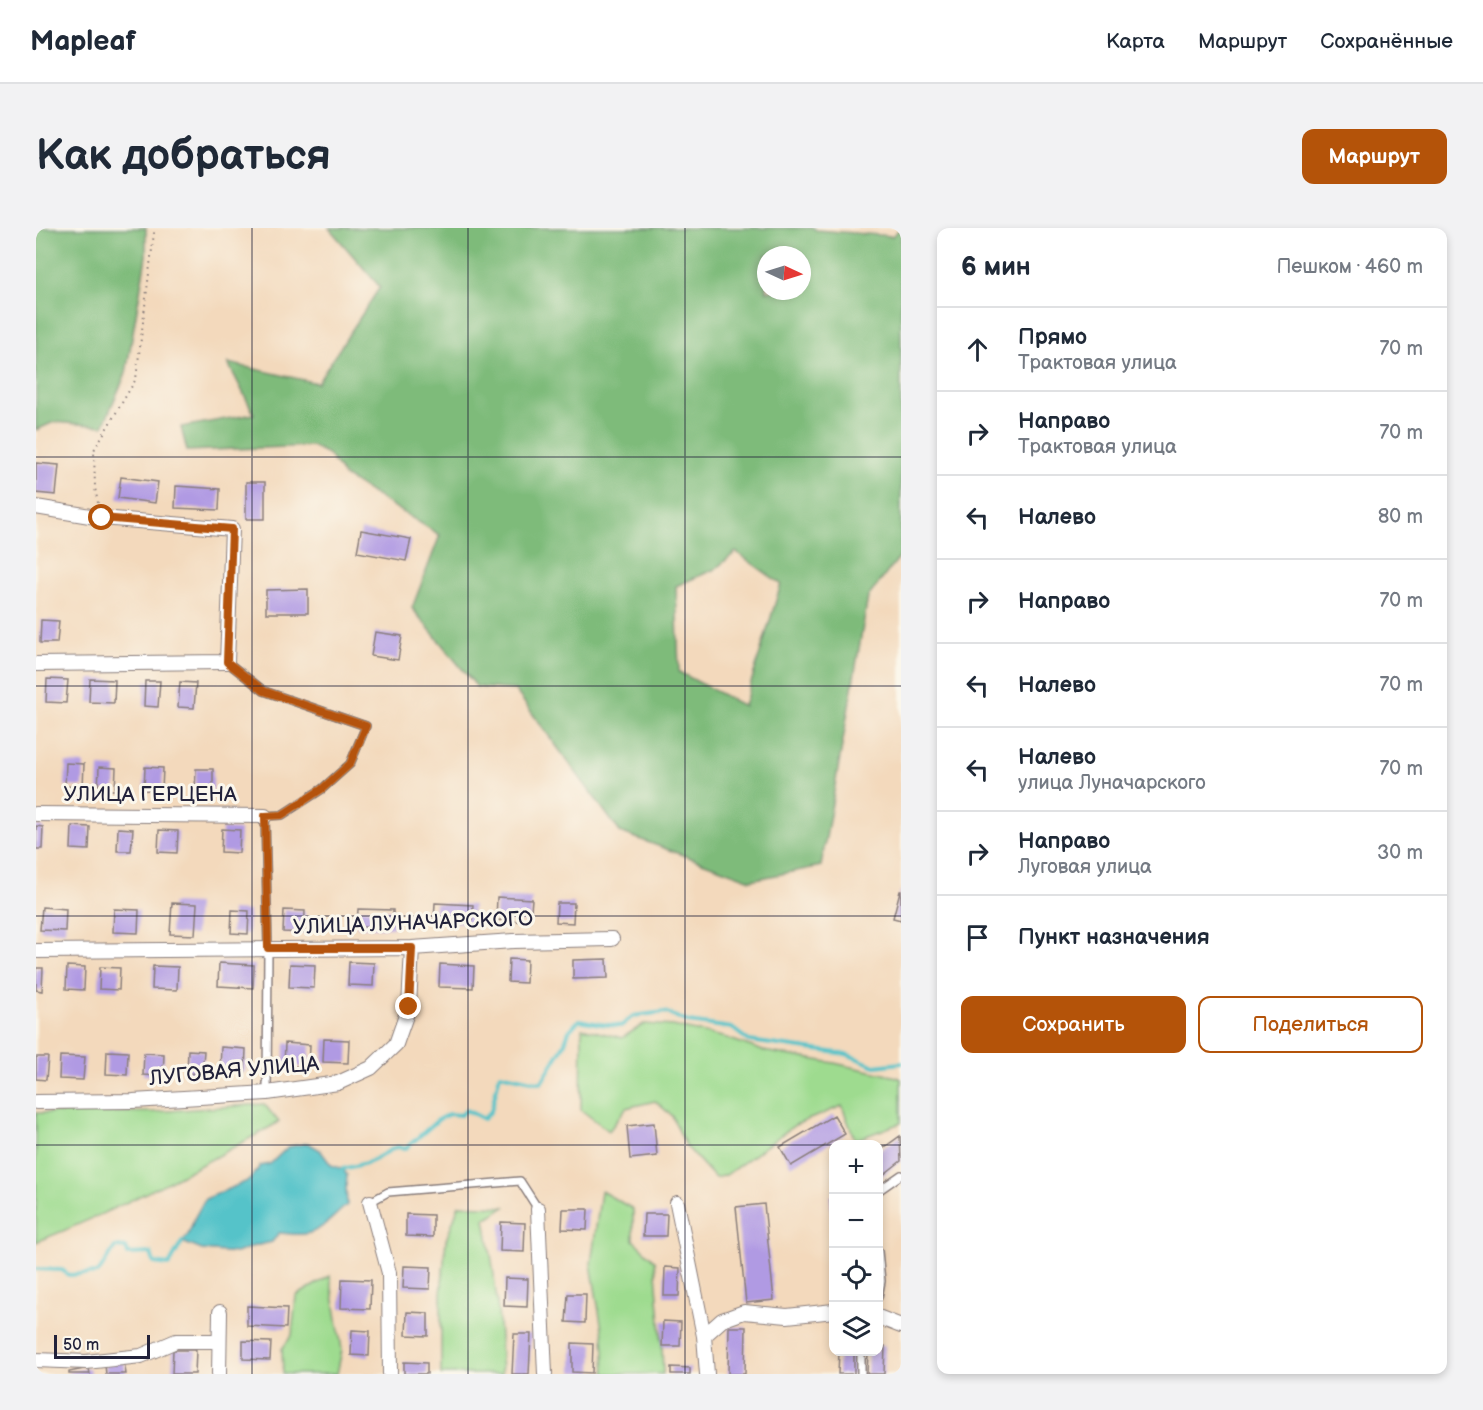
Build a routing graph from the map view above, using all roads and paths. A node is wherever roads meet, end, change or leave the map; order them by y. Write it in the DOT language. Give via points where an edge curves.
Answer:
graph roads {
  1 [pos="154,228"];
  2 [pos="36,507"];
  3 [pos="102,518"];
  4 [pos="227,662"];
  5 [pos="36,664"];
  6 [pos="36,814"];
  7 [pos="265,816"];
  8 [pos="612,939"];
  9 [pos="268,948"];
  10 [pos="412,948"];
  11 [pos="36,951"];
  12 [pos="267,1093"];
  13 [pos="36,1102"];
  14 [pos="901,1175"];
  15 [pos="883,1188"];
  16 [pos="370,1202"];
  17 [pos="677,1203"];
  18 [pos="538,1209"];
  19 [pos="220,1312"];
  20 [pos="829,1312"];
  21 [pos="883,1319"];
  22 [pos="901,1326"];
  23 [pos="704,1336"];
  24 [pos="219,1341"];
  25 [pos="861,1356"];
  26 [pos="36,1360"];
  27 [pos="219,1374"];
  28 [pos="390,1374"];
  29 [pos="545,1374"];
  30 [pos="707,1374"];
  31 [pos="861,1374"];
  1 -- 3 [label="path" via="136,379 94,450 95,488"];
  2 -- 3 [label="street"];
  3 -- 4 [label="street" via="232,529"];
  4 -- 5 [label="street"];
  4 -- 7 [label="lane" via="264,691 366,726 350,764 329,783 282,815"];
  6 -- 7 [label="street, УЛИЦА ГЕРЦЕНА"];
  7 -- 9 [label="lane"];
  8 -- 10 [label="street, УЛИЦА ЛУНАЧАРСКОГО"];
  9 -- 10 [label="street, УЛИЦА ЛУНАЧАРСКОГО"];
  9 -- 11 [label="street, УЛИЦА ЛУНАЧАРСКОГО"];
  9 -- 12 [label="lane"];
  10 -- 12 [label="street, ЛУГОВАЯ УЛИЦА" via="409,1007 396,1044 371,1068 338,1083"];
  12 -- 13 [label="street, ЛУГОВАЯ УЛИЦА"];
  14 -- 15 [label="lane"];
  16 -- 18 [label="lane" via="388,1192 520,1181"];
  16 -- 28 [label="street" via="389,1273"];
  17 -- 23 [label="street"];
  18 -- 29 [label="street"];
  19 -- 24 [label="street"];
  20 -- 23 [label="street" via="787,1316 744,1312 722,1320"];
  21 -- 22 [label="street"];
  23 -- 30 [label="street"];
  24 -- 26 [label="street" via="176,1341 141,1356 86,1362"];
  24 -- 27 [label="street"];
  25 -- 31 [label="lane"];
}
